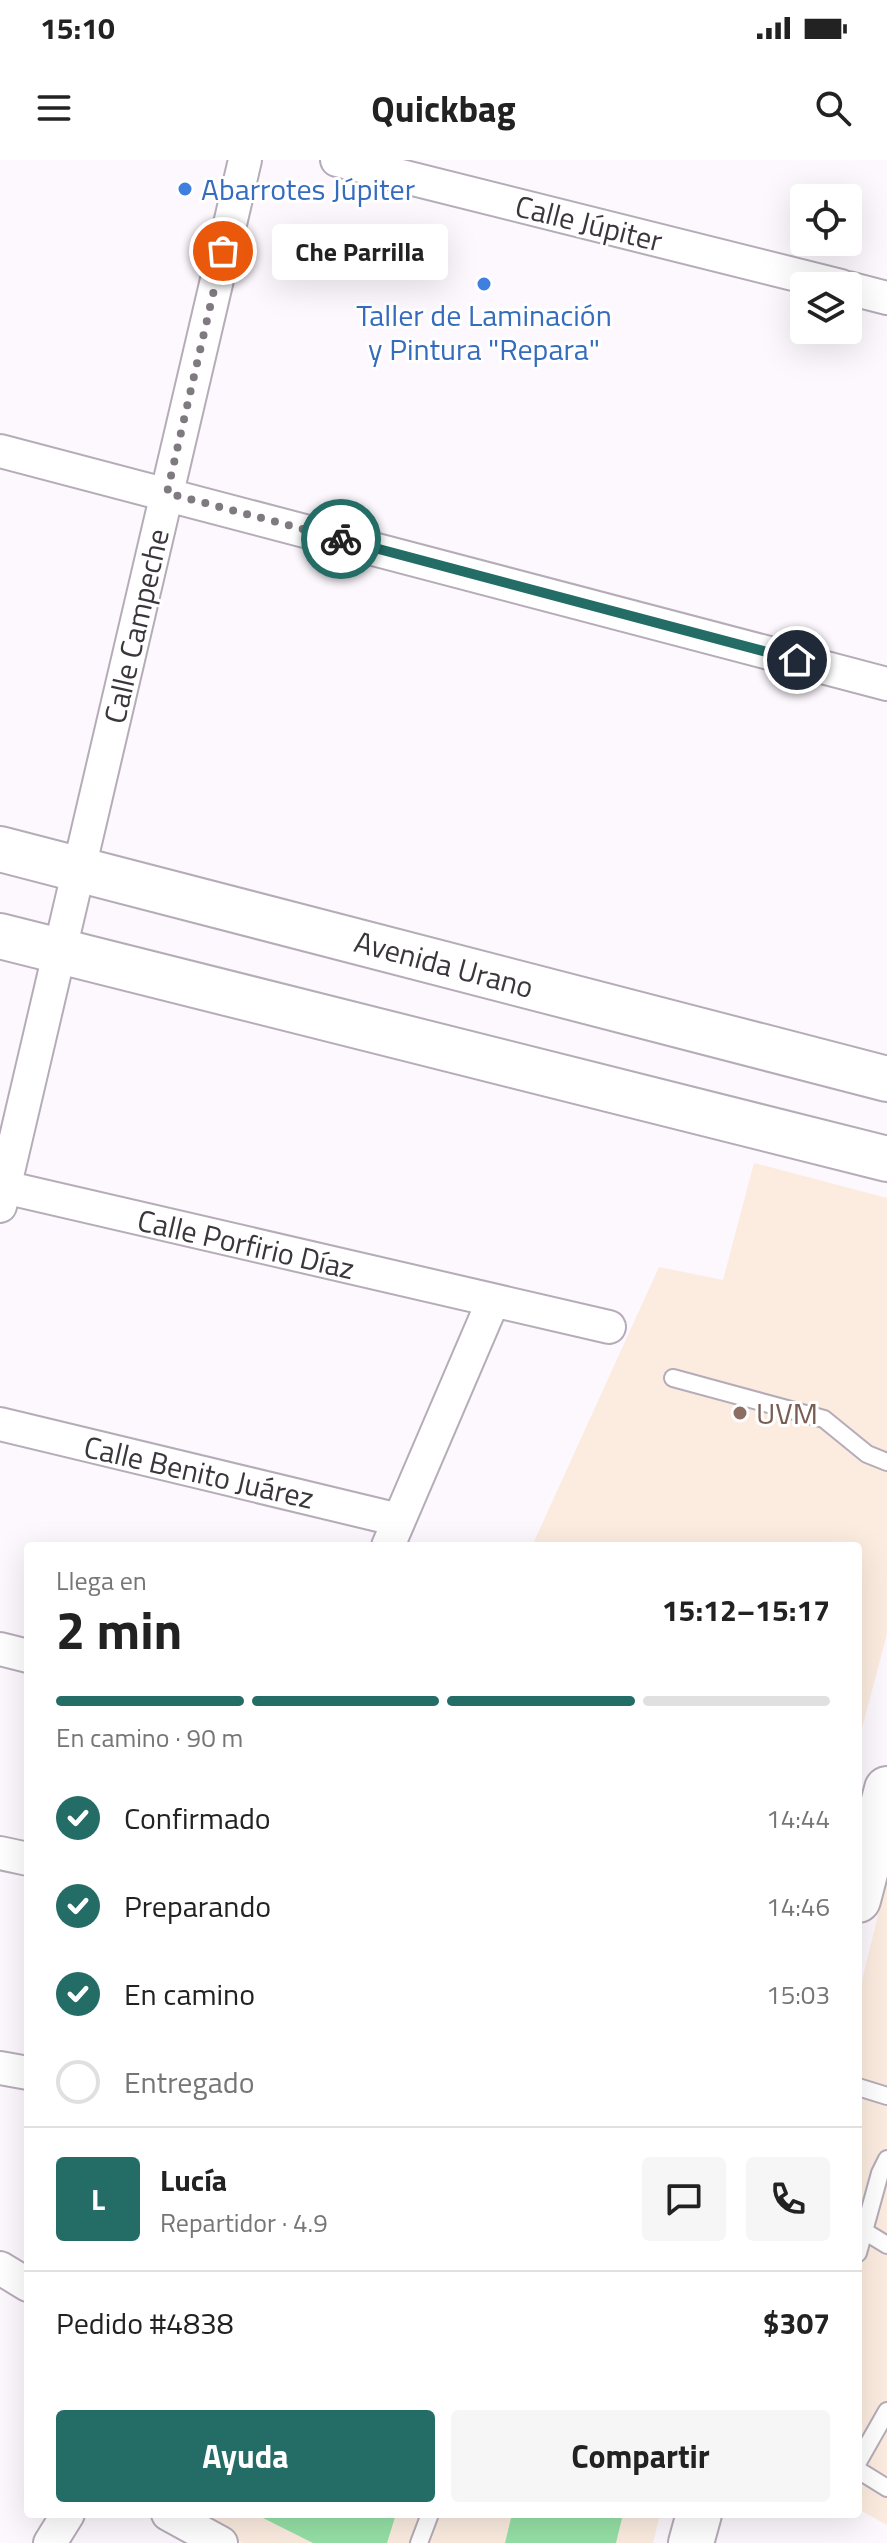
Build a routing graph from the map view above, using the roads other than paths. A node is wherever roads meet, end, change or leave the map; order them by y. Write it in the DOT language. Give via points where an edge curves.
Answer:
graph roads {
  1 [pos="245,160"];
  2 [pos="337,160"];
  3 [pos="790,273"];
  4 [pos="862,292"];
  5 [pos="887,298"];
  6 [pos="0,451"];
  7 [pos="167,493"];
  8 [pos="887,684"];
  9 [pos="0,849"];
  10 [pos="78,870"];
  11 [pos="0,936"];
  12 [pos="59,951"];
  13 [pos="887,1079"];
  14 [pos="887,1159"];
  15 [pos="1,1193"];
  16 [pos="493,1301"];
  17 [pos="609,1327"];
  18 [pos="673,1378"];
  19 [pos="0,1424"];
  20 [pos="887,1462"];
  21 [pos="393,1533"];
  22 [pos="0,1649"];
  23 [pos="24,1655"];
  24 [pos="887,1789"];
  25 [pos="0,1853"];
  26 [pos="24,1858"];
  27 [pos="871,1875"];
  28 [pos="0,2068"];
  29 [pos="24,2072"];
  30 [pos="862,2088"];
  31 [pos="887,2096"];
  32 [pos="885,2170"];
  33 [pos="864,2231"];
  34 [pos="862,2238"];
  35 [pos="887,2245"];
  36 [pos="0,2268"];
  37 [pos="24,2283"];
  38 [pos="887,2411"];
  39 [pos="862,2455"];
  40 [pos="862,2472"];
  41 [pos="887,2488"];
  42 [pos="66,2518"];
  43 [pos="175,2518"];
  44 [pos="428,2518"];
  45 [pos="698,2518"];
  46 [pos="50,2543"];
  47 [pos="221,2543"];
  48 [pos="419,2543"];
  49 [pos="691,2543"];
  1 -- 7 [label="street, Calle Campeche"];
  2 -- 3 [label="street, Calle Júpiter"];
  4 -- 5 [label="street"];
  6 -- 7 [label="street"];
  7 -- 8 [label="street"];
  7 -- 10 [label="street, Calle Campeche"];
  9 -- 10 [label="main road, Avenida Urano"];
  10 -- 12 [label="street, Calle Campeche"];
  10 -- 13 [label="main road, Avenida Urano"];
  11 -- 12 [label="main road"];
  12 -- 14 [label="main road"];
  12 -- 15 [label="street, Calle Campeche"];
  15 -- 16 [label="street, Calle Porfirio Díaz"];
  16 -- 17 [label="street, Calle Porfirio Díaz"];
  16 -- 21 [label="street"];
  18 -- 20 [label="lane" via="824,1419 867,1454"];
  19 -- 21 [label="street, Calle Benito Juárez"];
  22 -- 23 [label="street"];
  24 -- 27 [label="main road"];
  25 -- 26 [label="street"];
  28 -- 29 [label="street"];
  30 -- 31 [label="lane"];
  32 -- 33 [label="lane"];
  33 -- 34 [label="lane"];
  33 -- 35 [label="lane"];
  36 -- 37 [label="street"];
  38 -- 39 [label="lane"];
  40 -- 41 [label="lane"];
  42 -- 46 [label="street"];
  43 -- 47 [label="street"];
  44 -- 48 [label="lane"];
  45 -- 49 [label="main road"];
}
